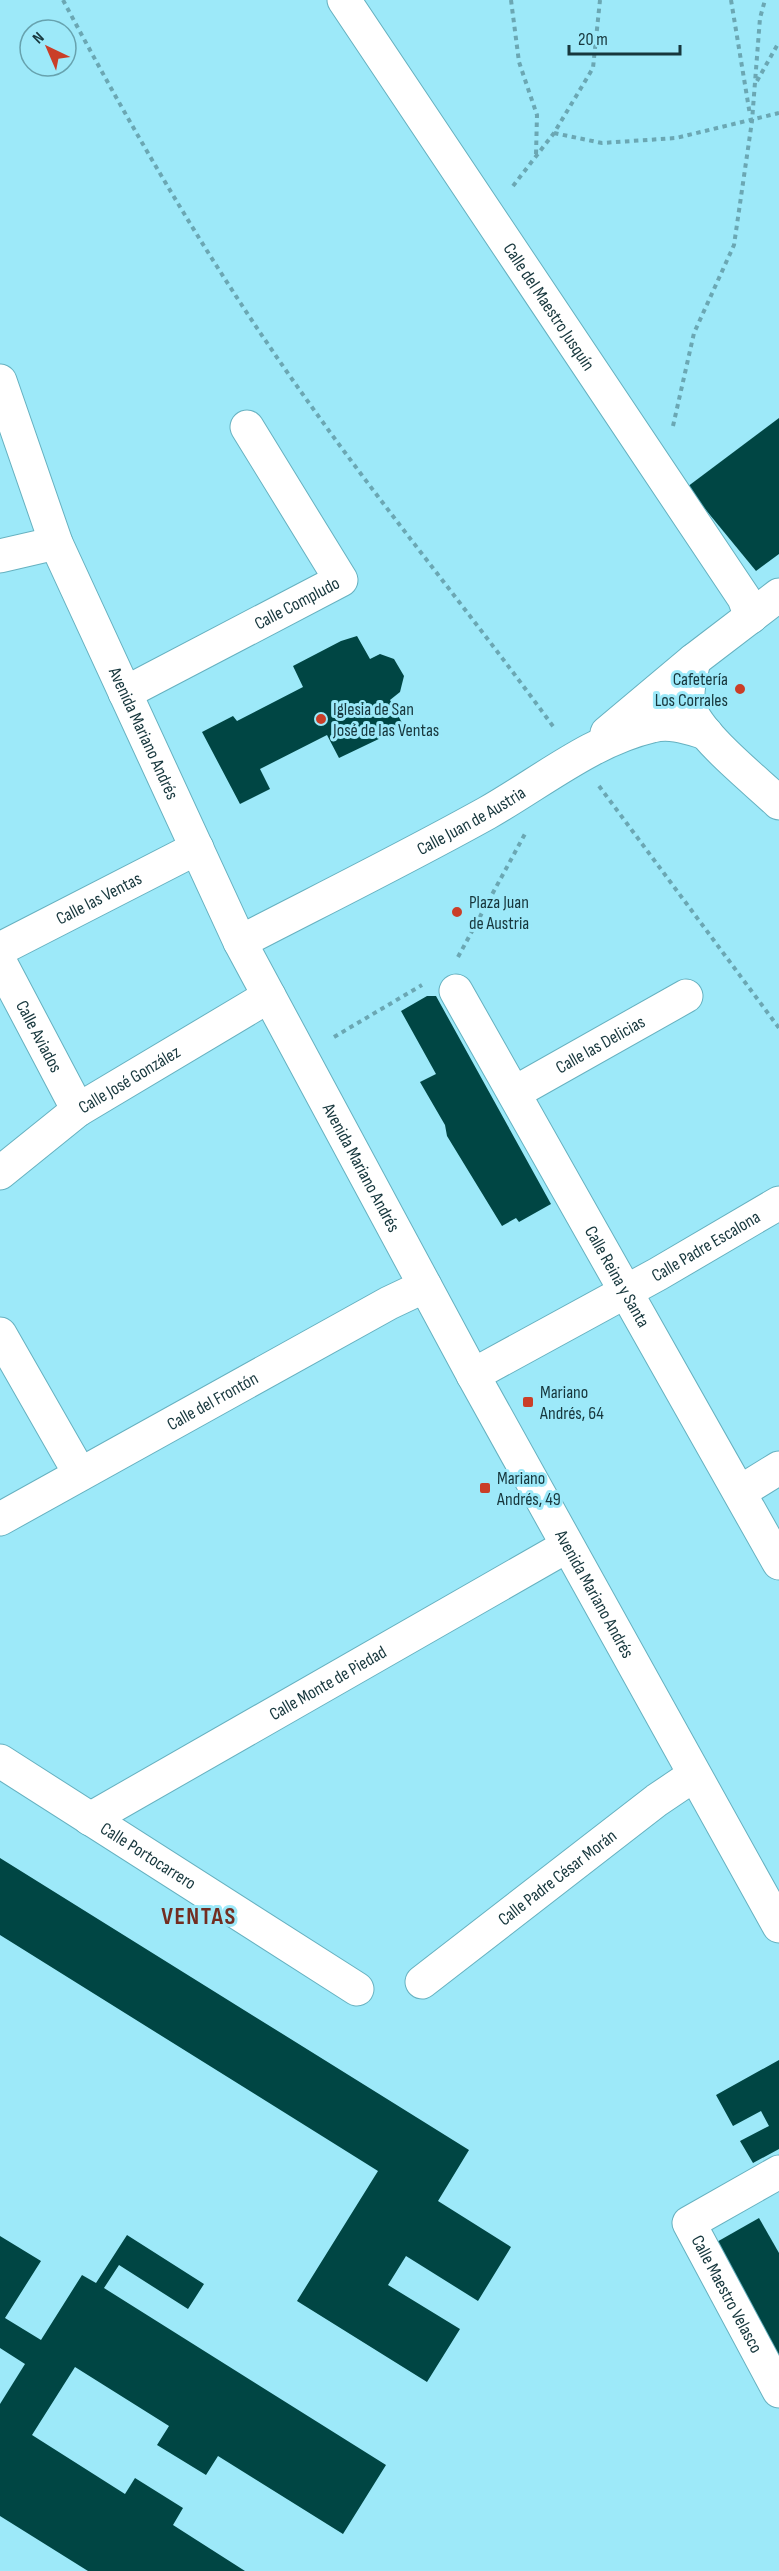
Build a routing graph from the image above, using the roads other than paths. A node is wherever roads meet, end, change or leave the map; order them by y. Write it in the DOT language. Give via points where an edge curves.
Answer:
graph roads {
  1 [pos="344,0"];
  2 [pos="0,381"];
  3 [pos="247,427"];
  4 [pos="56,543"];
  5 [pos="0,556"];
  6 [pos="779,595"];
  7 [pos="751,616"];
  8 [pos="694,660"];
  9 [pos="125,693"];
  10 [pos="706,732"];
  11 [pos="568,746"];
  12 [pos="779,803"];
  13 [pos="197,848"];
  14 [pos="240,942"];
  15 [pos="0,949"];
  16 [pos="0,963"];
  17 [pos="445,980"];
  18 [pos="269,996"];
  19 [pos="686,996"];
  20 [pos="514,1093"];
  21 [pos="78,1110"];
  22 [pos="0,1173"];
  23 [pos="779,1203"];
  24 [pos="425,1286"];
  25 [pos="627,1291"];
  26 [pos="0,1334"];
  27 [pos="473,1375"];
  28 [pos="779,1468"];
  29 [pos="80,1474"];
  30 [pos="740,1492"];
  31 [pos="0,1519"];
  32 [pos="567,1546"];
  33 [pos="779,1563"];
  34 [pos="0,1761"];
  35 [pos="694,1775"];
  36 [pos="90,1819"];
  37 [pos="779,1926"];
  38 [pos="422,1982"];
  39 [pos="357,1989"];
  40 [pos="778,2176"];
  41 [pos="779,2391"];
  1 -- 7 [label="street, Calle del Maestro Jusquín" via="744,598"];
  2 -- 4 [label="street, Avenida Mariano Andrés"];
  3 -- 9 [label="street, Calle Compludo" via="341,580"];
  4 -- 5 [label="street"];
  4 -- 9 [label="street, Avenida Mariano Andrés"];
  6 -- 7 [label="street"];
  7 -- 8 [label="street"];
  8 -- 10 [label="street" via="688,688 691,710"];
  8 -- 11 [label="street"];
  9 -- 13 [label="street, Avenida Mariano Andrés"];
  10 -- 11 [label="street, Calle Juan de Austria" via="678,725 654,725"];
  10 -- 12 [label="street"];
  11 -- 14 [label="street, Calle Juan de Austria" via="533,787"];
  13 -- 14 [label="street, Avenida Mariano Andrés"];
  13 -- 15 [label="street, Calle las Ventas"];
  14 -- 18 [label="street, Avenida Mariano Andrés"];
  16 -- 21 [label="street, Calle Aviados"];
  17 -- 20 [label="street, Calle Reina y Santa"];
  18 -- 21 [label="street, Calle José González"];
  18 -- 24 [label="street, Avenida Mariano Andrés"];
  19 -- 20 [label="street, Calle las Delicias"];
  20 -- 25 [label="street, Calle Reina y Santa"];
  21 -- 22 [label="street, Calle José González"];
  23 -- 25 [label="street, Calle Padre Escalona"];
  24 -- 27 [label="street, Avenida Mariano Andrés"];
  24 -- 29 [label="street, Calle del Frontón"];
  25 -- 27 [label="street, Calle Padre Escalona"];
  25 -- 30 [label="street, Calle Reina y Santa"];
  26 -- 29 [label="street"];
  27 -- 32 [label="street, Avenida Mariano Andrés"];
  28 -- 30 [label="street"];
  29 -- 31 [label="street, Calle del Frontón"];
  30 -- 33 [label="street, Calle Reina y Santa"];
  32 -- 35 [label="street, Avenida Mariano Andrés"];
  32 -- 36 [label="street, Calle Monte de Piedad"];
  34 -- 36 [label="street, Calle Portocarrero"];
  35 -- 37 [label="street, Avenida Mariano Andrés"];
  35 -- 38 [label="street, Calle Padre César Morán"];
  36 -- 39 [label="street, Calle Portocarrero"];
  40 -- 41 [label="street, Calle Maestro Velasco" via="689,2223"];
}
